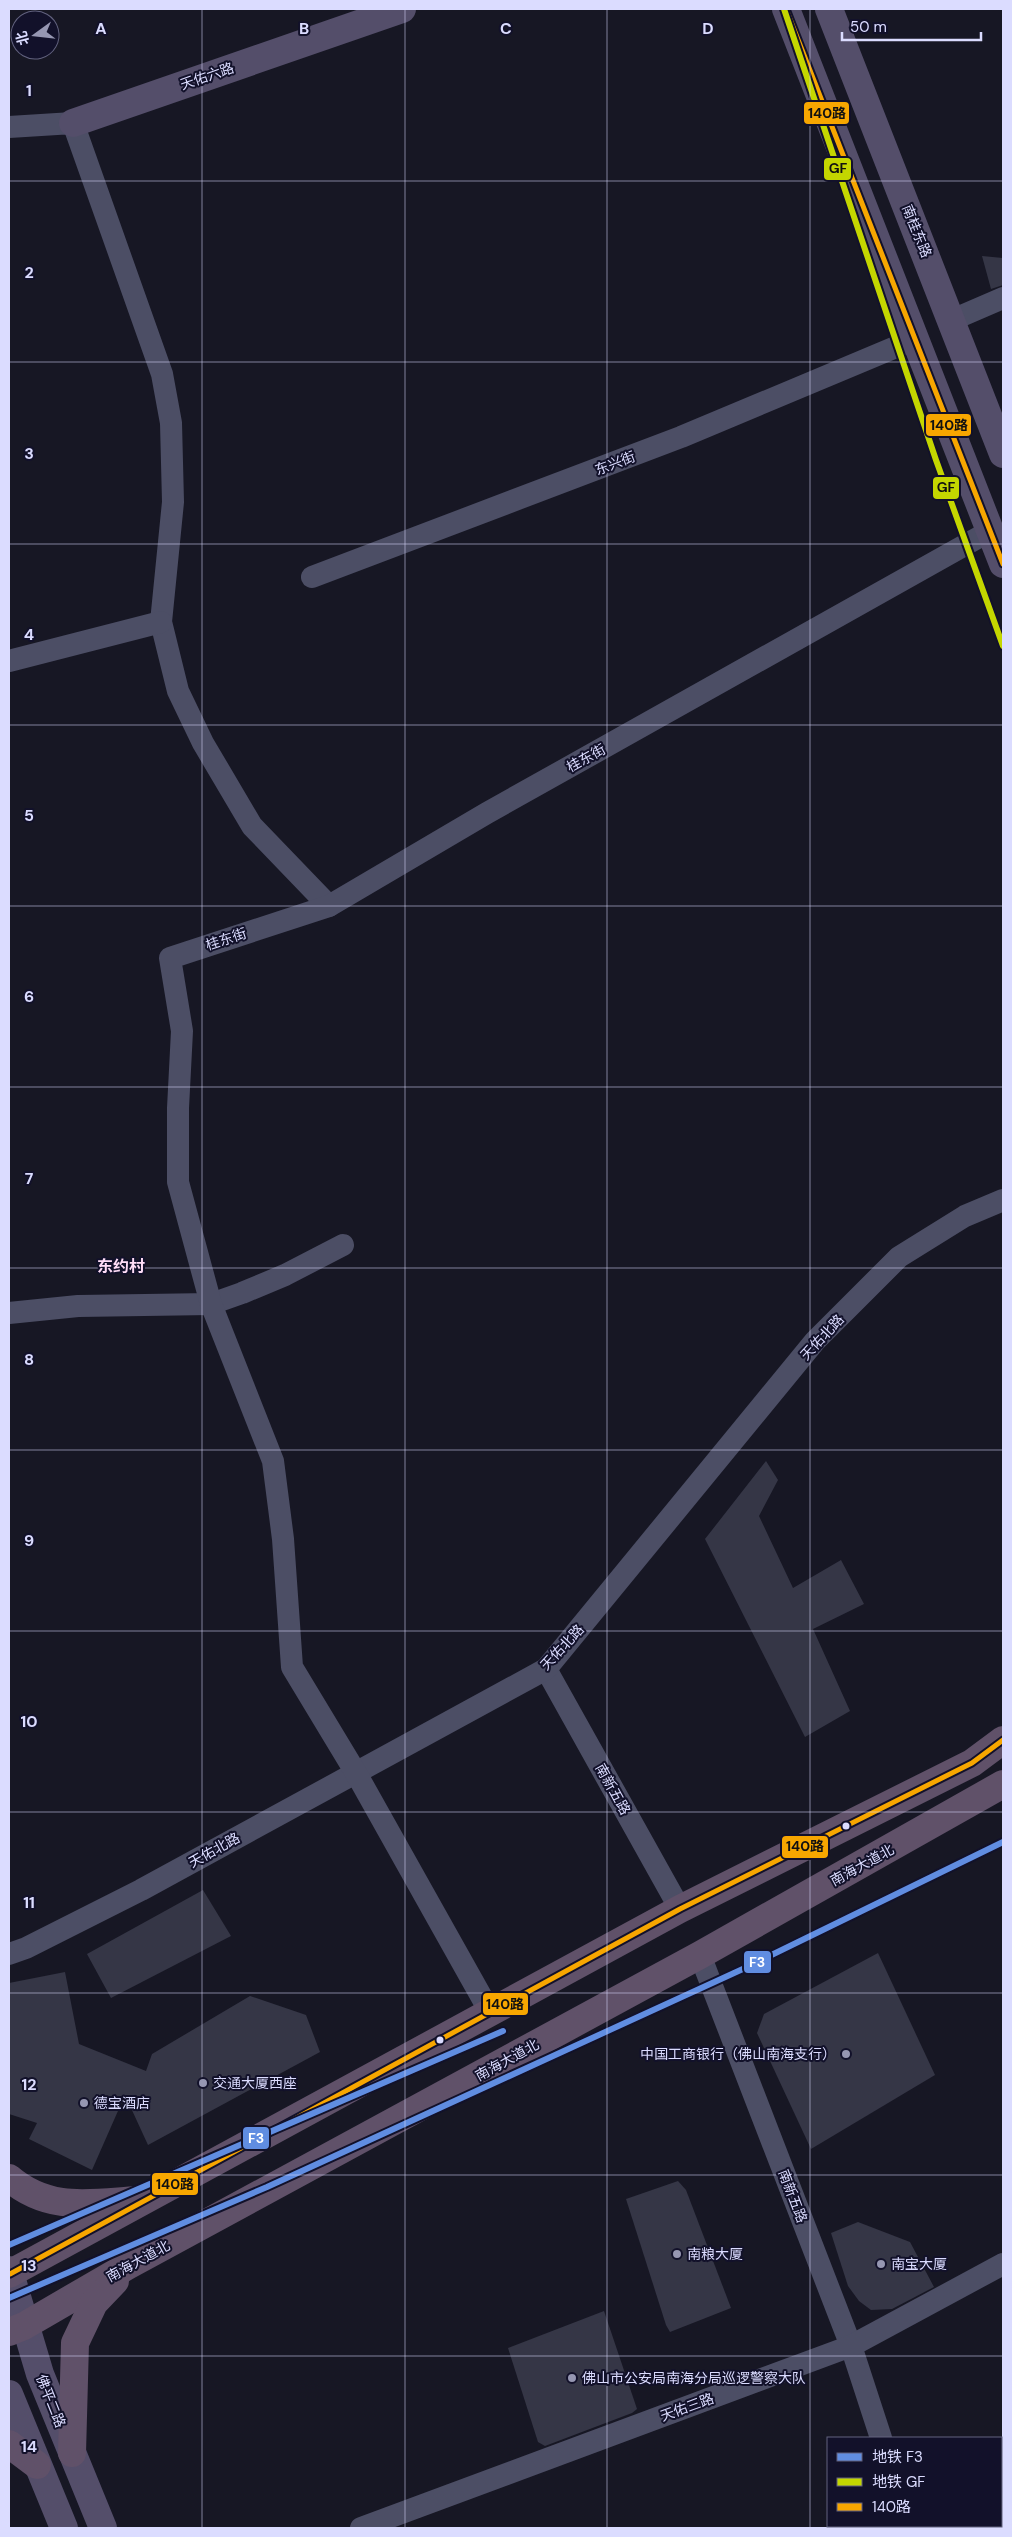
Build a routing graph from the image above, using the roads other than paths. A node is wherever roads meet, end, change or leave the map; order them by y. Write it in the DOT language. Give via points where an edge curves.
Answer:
graph roads {
  1 [pos="402,9"];
  2 [pos="786,9"];
  3 [pos="829,9"];
  4 [pos="73,122"];
  5 [pos="9,127"];
  6 [pos="1003,298"];
  7 [pos="952,320"];
  8 [pos="915,339"];
  9 [pos="1003,454"];
  10 [pos="990,531"];
  11 [pos="1003,564"];
  12 [pos="312,577"];
  13 [pos="161,622"];
  14 [pos="9,660"];
  15 [pos="329,906"];
  16 [pos="1003,1200"];
  17 [pos="343,1244"];
  18 [pos="211,1304"];
  19 [pos="9,1313"];
  20 [pos="546,1669"];
  21 [pos="1003,1740"];
  22 [pos="356,1773"];
  23 [pos="1003,1784"];
  24 [pos="680,1909"];
  25 [pos="9,1954"];
  26 [pos="700,1955"];
  27 [pos="490,2012"];
  28 [pos="9,2178"];
  29 [pos="147,2199"];
  30 [pos="1003,2264"];
  31 [pos="129,2266"];
  32 [pos="9,2273"];
  33 [pos="16,2329"];
  34 [pos="851,2346"];
  35 [pos="9,2394"];
  36 [pos="881,2437"];
  37 [pos="9,2444"];
  38 [pos="72,2453"];
  39 [pos="37,2465"];
  40 [pos="64,2528"];
  41 [pos="103,2528"];
  42 [pos="361,2528"];
  1 -- 4 [label="main road, 天佑六路"];
  2 -- 8 [label="main road"];
  3 -- 7 [label="main road, 南桂东路"];
  4 -- 5 [label="street, 天佑六路"];
  4 -- 13 [label="street" via="156,357 171,423 173,502"];
  6 -- 7 [label="street"];
  7 -- 9 [label="main road, 南桂东路"];
  8 -- 10 [label="main road"];
  8 -- 12 [label="street, 东兴街" via="681,437"];
  10 -- 11 [label="main road"];
  10 -- 15 [label="street, 桂东街"];
  13 -- 14 [label="street"];
  13 -- 15 [label="street" via="178,691 203,743 252,826"];
  15 -- 18 [label="street, 桂东街" via="170,958 182,1031 178,1182"];
  16 -- 20 [label="street, 天佑北路" via="965,1216 899,1257 815,1341"];
  17 -- 18 [label="street" via="285,1275"];
  18 -- 19 [label="street" via="78,1306"];
  18 -- 22 [label="street" via="273,1461 283,1540 292,1668"];
  20 -- 22 [label="street, 天佑北路"];
  20 -- 24 [label="street, 南新五路"];
  21 -- 24 [label="highway" via="972,1764"];
  22 -- 25 [label="street, 天佑北路" via="141,1890"];
  22 -- 27 [label="street"];
  23 -- 26 [label="highway, 南海大道北"];
  24 -- 27 [label="highway"];
  26 -- 31 [label="highway, 南海大道北"];
  26 -- 34 [label="street, 南新五路"];
  27 -- 29 [label="highway"];
  28 -- 29 [label="highway" via="50,2201 86,2204"];
  29 -- 32 [label="highway"];
  30 -- 34 [label="street, 天佑三路"];
  31 -- 33 [label="highway, 南海大道北"];
  31 -- 38 [label="highway" via="94,2304 75,2343"];
  32 -- 33 [label="main road, 佛平二路"];
  33 -- 38 [label="main road, 佛平二路"];
  34 -- 36 [label="street, 南新五路"];
  34 -- 42 [label="street, 天佑三路"];
  35 -- 39 [label="main road"];
  37 -- 39 [label="highway"];
  38 -- 41 [label="main road, 佛平二路"];
  39 -- 40 [label="main road"];
}
